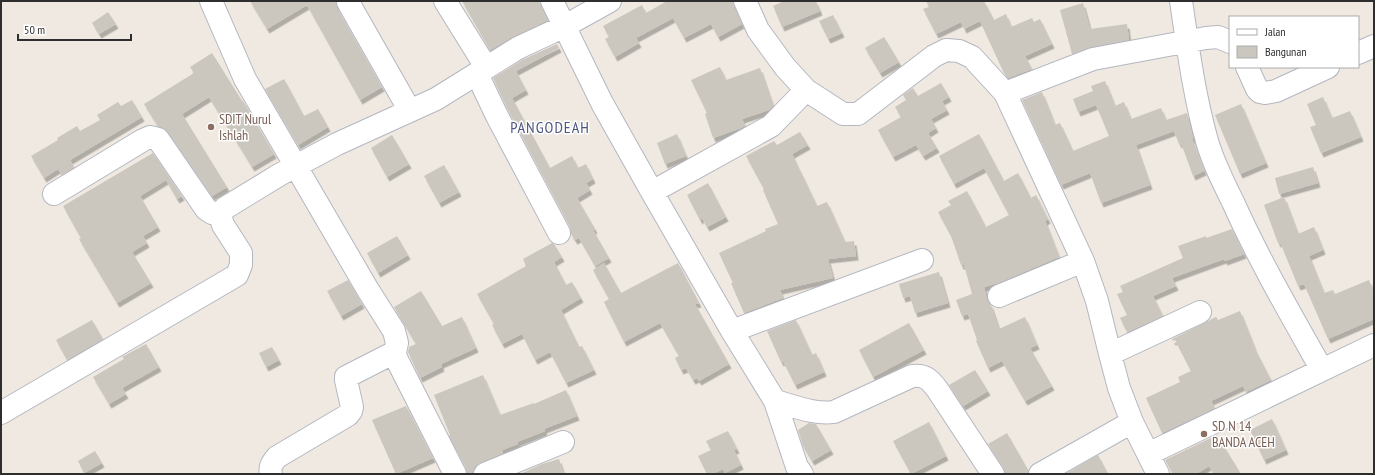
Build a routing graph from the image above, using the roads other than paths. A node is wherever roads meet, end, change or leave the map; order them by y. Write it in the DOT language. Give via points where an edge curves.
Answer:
graph roads {
  1 [pos="211,1"];
  2 [pos="446,1"];
  3 [pos="552,1"];
  4 [pos="610,1"];
  5 [pos="745,1"];
  6 [pos="1181,1"];
  7 [pos="348,2"];
  8 [pos="565,26"];
  9 [pos="1187,42"];
  10 [pos="1229,42"];
  11 [pos="1374,46"];
  12 [pos="1359,53"];
  13 [pos="1247,68"];
  14 [pos="1326,68"];
  15 [pos="482,70"];
  16 [pos="806,90"];
  17 [pos="1005,93"];
  18 [pos="410,111"];
  19 [pos="296,167"];
  20 [pos="652,192"];
  21 [pos="54,194"];
  22 [pos="220,215"];
  23 [pos="559,233"];
  24 [pos="922,260"];
  25 [pos="1083,261"];
  26 [pos="999,296"];
  27 [pos="1200,312"];
  28 [pos="732,331"];
  29 [pos="1374,345"];
  30 [pos="395,352"];
  31 [pos="1110,354"];
  32 [pos="1322,370"];
  33 [pos="775,401"];
  34 [pos="1,413"];
  35 [pos="1132,422"];
  36 [pos="563,442"];
  37 [pos="1148,454"];
  38 [pos="271,474"];
  39 [pos="456,474"];
  40 [pos="485,474"];
  41 [pos="802,474"];
  42 [pos="993,474"];
  43 [pos="1040,474"];
  44 [pos="1158,474"];
  1 -- 19 [label="street" via="245,79"];
  2 -- 15 [label="street"];
  3 -- 8 [label="street"];
  4 -- 8 [label="street"];
  5 -- 16 [label="street" via="758,30 785,67"];
  6 -- 9 [label="street"];
  7 -- 18 [label="street"];
  8 -- 15 [label="street" via="518,48"];
  8 -- 20 [label="street" via="602,103"];
  9 -- 10 [label="street" via="1218,37"];
  9 -- 17 [label="street" via="1093,59"];
  9 -- 32 [label="street" via="1207,141 1222,179 1266,268"];
  11 -- 12 [label="street"];
  13 -- 14 [label="street" via="1257,89 1265,93 1276,91"];
  15 -- 18 [label="street" via="436,99"];
  15 -- 23 [label="street" via="497,116"];
  16 -- 17 [label="street" via="843,114 858,114 934,56 946,50 959,51 972,57"];
  16 -- 20 [label="street" via="771,126"];
  17 -- 25 [label="street"];
  18 -- 19 [label="street" via="337,144"];
  19 -- 22 [label="street" via="225,208"];
  19 -- 30 [label="street" via="394,331 397,343"];
  20 -- 28 [label="street"];
  21 -- 22 [label="street" via="150,137 158,139 206,209"];
  22 -- 34 [label="street" via="223,225 241,253 242,265 237,274"];
  24 -- 28 [label="street"];
  25 -- 26 [label="street"];
  25 -- 31 [label="street" via="1097,301"];
  27 -- 31 [label="street"];
  28 -- 33 [label="street"];
  29 -- 32 [label="street"];
  30 -- 38 [label="street" via="346,377 352,407 348,415 276,457 271,464"];
  30 -- 39 [label="street"];
  31 -- 35 [label="street"];
  32 -- 37 [label="street"];
  33 -- 41 [label="street" via="797,467"];
  33 -- 42 [label="street" via="818,412 834,412 912,376 926,377 937,389"];
  35 -- 37 [label="street"];
  35 -- 43 [label="street"];
  36 -- 40 [label="street"];
  37 -- 44 [label="street"];
}
